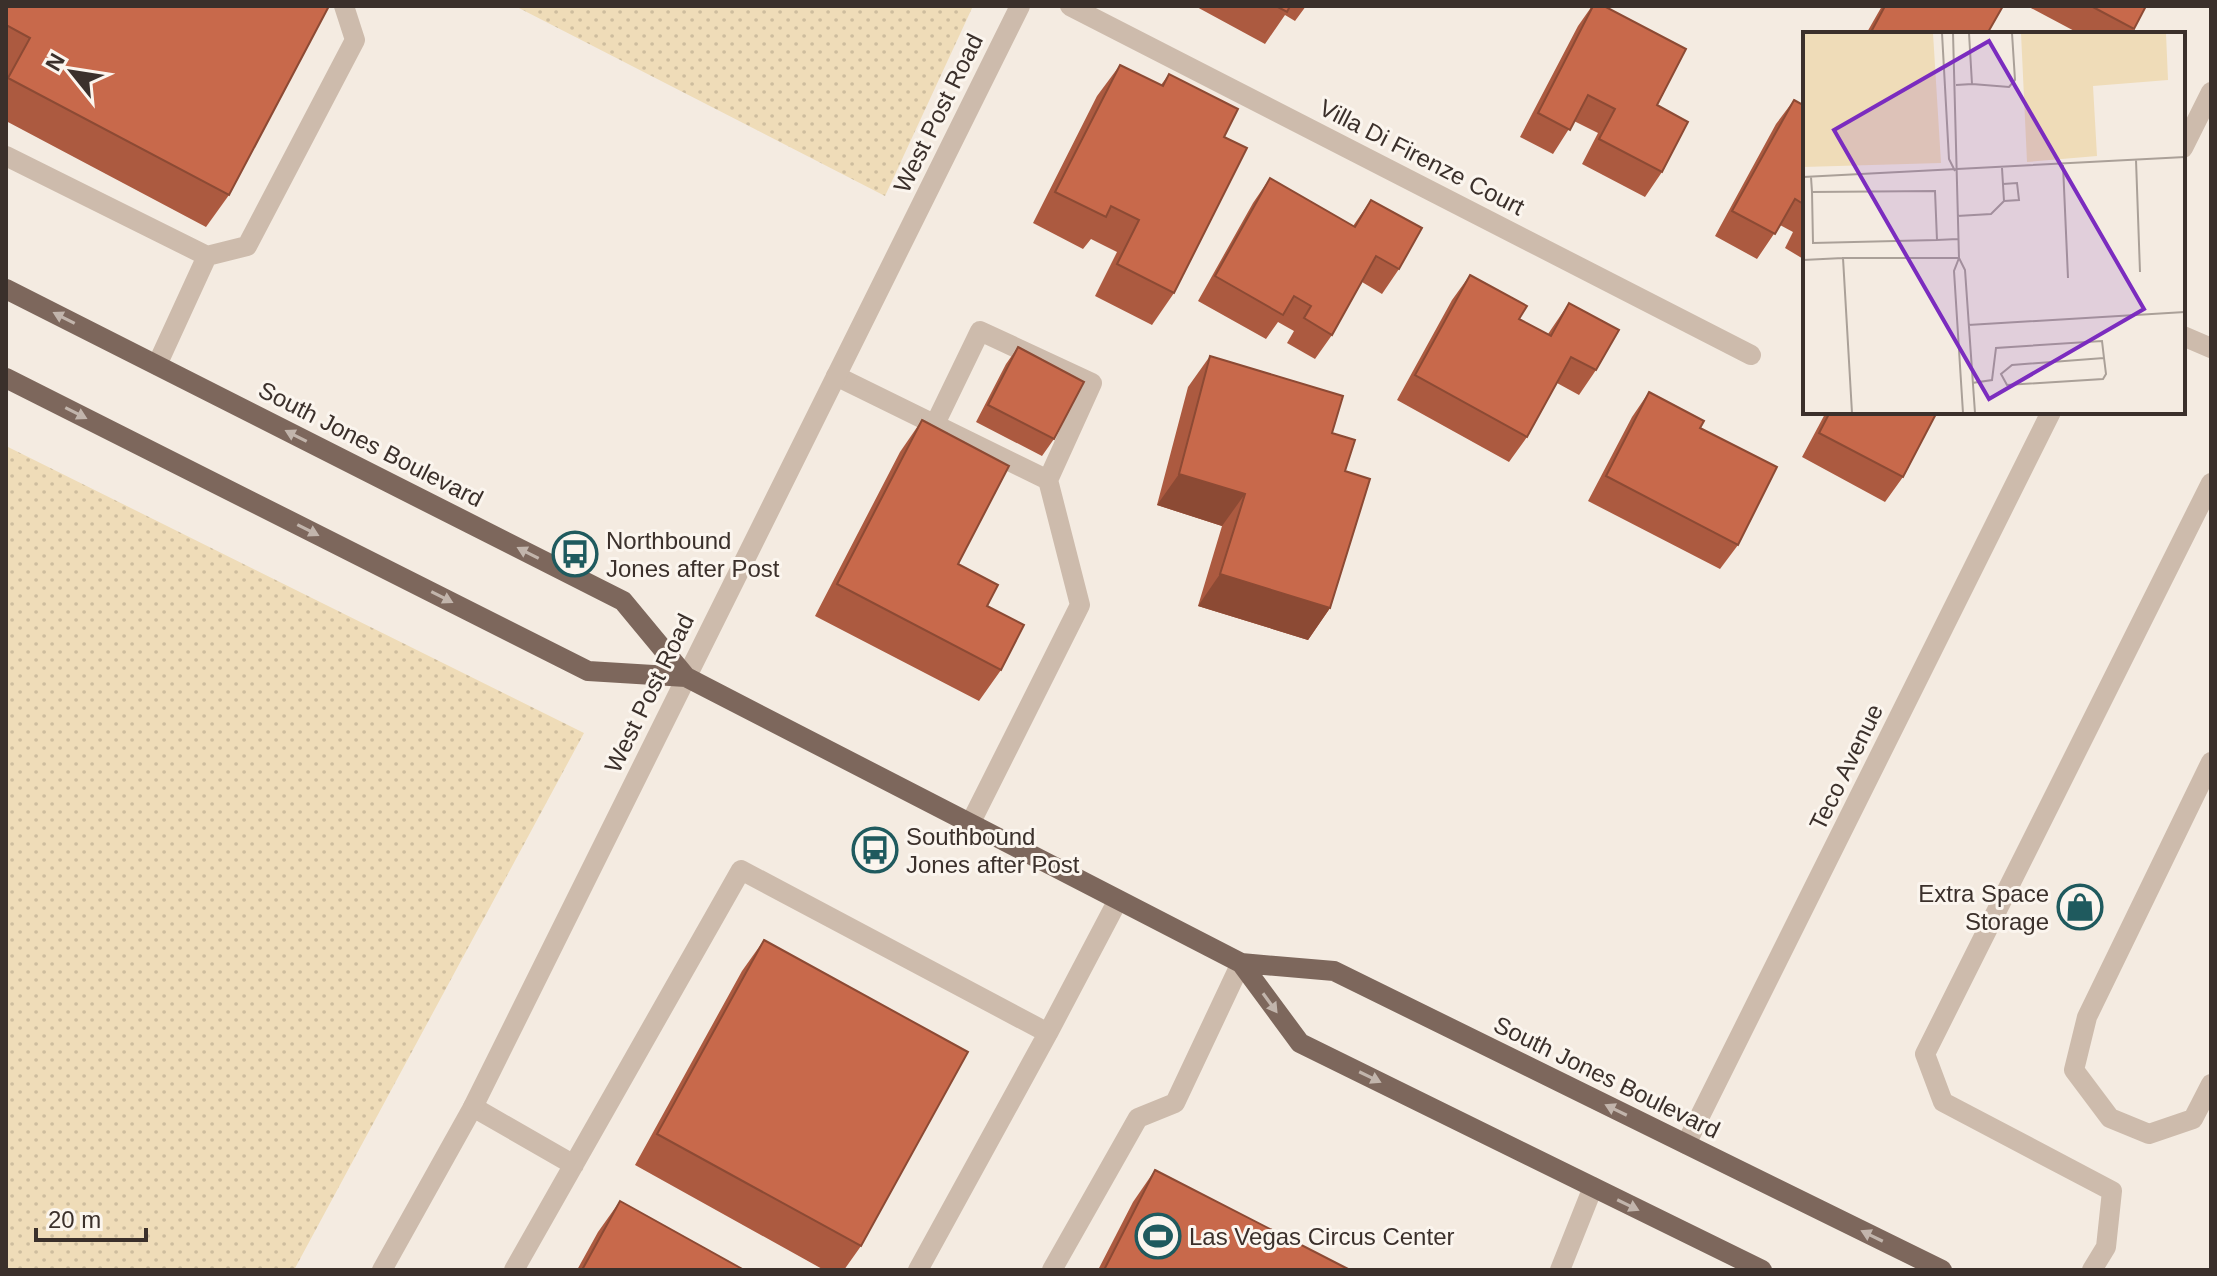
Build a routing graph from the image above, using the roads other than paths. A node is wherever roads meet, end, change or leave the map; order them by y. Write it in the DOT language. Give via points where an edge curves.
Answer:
graph roads {
  1 [pos="344,6"];
  2 [pos="1020,6"];
  3 [pos="1070,6"];
  4 [pos="2211,92"];
  5 [pos="2185,144"];
  6 [pos="6,156"];
  7 [pos="207,256"];
  8 [pos="6,289"];
  9 [pos="2185,337"];
  10 [pos="2211,348"];
  11 [pos="1751,355"];
  12 [pos="157,365"];
  13 [pos="836,376"];
  14 [pos="6,378"];
  15 [pos="2050,414"];
  16 [pos="935,424"];
  17 [pos="1048,480"];
  18 [pos="2211,483"];
  19 [pos="686,677"];
  20 [pos="2211,762"];
  21 [pos="970,824"];
  22 [pos="1118,900"];
  23 [pos="1241,963"];
  24 [pos="1048,1033"];
  25 [pos="2211,1084"];
  26 [pos="473,1107"];
  27 [pos="1686,1144"];
  28 [pos="574,1165"];
  29 [pos="1593,1187"];
  30 [pos="382,1270"];
  31 [pos="514,1270"];
  32 [pos="918,1270"];
  33 [pos="1052,1270"];
  34 [pos="1560,1270"];
  35 [pos="1762,1270"];
  36 [pos="1942,1270"];
  37 [pos="2092,1270"];
  1 -- 7 [label="street" via="355,40 247,246"];
  2 -- 13 [label="street, West Post Road"];
  3 -- 11 [label="street, Villa Di Firenze Court"];
  4 -- 5 [label="street"];
  6 -- 7 [label="street"];
  7 -- 12 [label="street"];
  12 -- 8 [label="main road, South Jones Boulevard, one-way"];
  9 -- 10 [label="street"];
  19 -- 12 [label="main road, South Jones Boulevard, one-way" via="623,601"];
  13 -- 16 [label="street"];
  13 -- 19 [label="street, West Post Road"];
  14 -- 19 [label="main road, South Jones Boulevard, one-way" via="588,671"];
  15 -- 27 [label="street, Teco Avenue"];
  16 -- 17 [label="street"];
  16 -- 17 [label="street" via="980,331 1092,383"];
  17 -- 21 [label="street" via="1080,605"];
  18 -- 37 [label="street" via="1925,1054 1943,1102 2112,1191 2106,1247"];
  19 -- 21 [label="main road, South Jones Boulevard"];
  19 -- 26 [label="street, West Post Road"];
  20 -- 25 [label="street" via="2087,1017 2074,1070 2110,1118 2149,1134 2193,1119"];
  21 -- 22 [label="main road, South Jones Boulevard"];
  22 -- 23 [label="main road, South Jones Boulevard"];
  22 -- 24 [label="street"];
  27 -- 23 [label="main road, South Jones Boulevard, one-way" via="1334,971"];
  23 -- 29 [label="main road, South Jones Boulevard, one-way" via="1300,1043"];
  23 -- 33 [label="street" via="1175,1103 1138,1118"];
  24 -- 28 [label="street" via="741,870"];
  24 -- 32 [label="street"];
  26 -- 28 [label="street"];
  26 -- 30 [label="street, West Post Road"];
  36 -- 27 [label="main road, South Jones Boulevard, one-way"];
  28 -- 31 [label="street"];
  29 -- 34 [label="street"];
  29 -- 35 [label="main road, South Jones Boulevard, one-way"];
}
